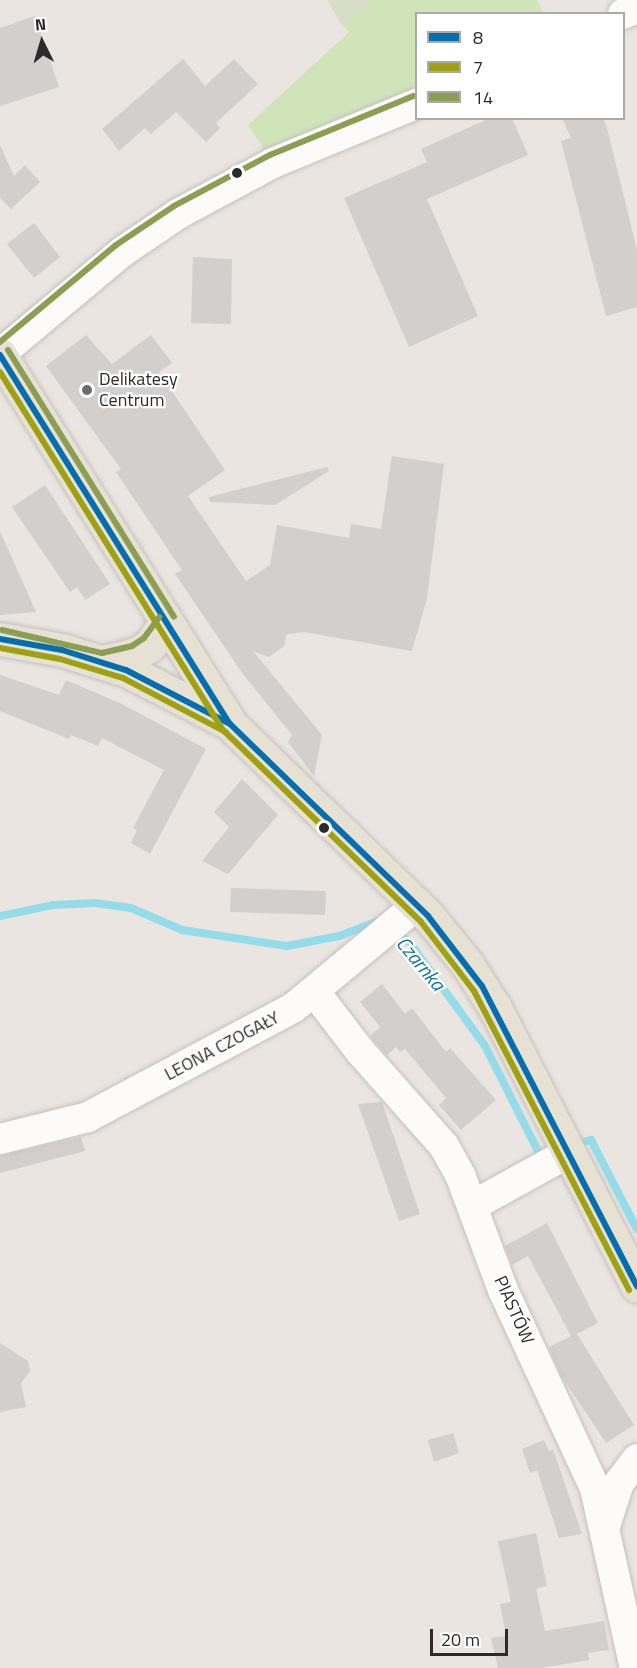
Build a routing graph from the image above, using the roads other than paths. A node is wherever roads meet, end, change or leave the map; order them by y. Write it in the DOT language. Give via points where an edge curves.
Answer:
graph roads {
  1 [pos="415,105"];
  2 [pos="0,355"];
  3 [pos="166,622"];
  4 [pos="0,639"];
  5 [pos="102,662"];
  6 [pos="230,723"];
  7 [pos="416,906"];
  8 [pos="315,991"];
  9 [pos="0,1138"];
  10 [pos="564,1146"];
  11 [pos="472,1206"];
  12 [pos="637,1286"];
  13 [pos="637,1459"];
  14 [pos="605,1526"];
  15 [pos="635,1668"];
  1 -- 2 [label="street" via="273,163 178,214 122,252"];
  2 -- 3 [label="main road"];
  3 -- 5 [label="main road" via="150,645 136,654"];
  3 -- 6 [label="main road"];
  4 -- 5 [label="main road"];
  5 -- 6 [label="main road" via="170,690"];
  6 -- 7 [label="main road"];
  7 -- 8 [label="street, LEONA CZOGAŁY"];
  7 -- 10 [label="main road" via="444,934 487,993"];
  8 -- 9 [label="street, LEONA CZOGAŁY" via="293,1008 88,1118"];
  8 -- 11 [label="street, PIASTÓW" via="360,1051 444,1146"];
  10 -- 11 [label="street"];
  10 -- 12 [label="main road"];
  11 -- 14 [label="street, PIASTÓW" via="503,1290 579,1449"];
  13 -- 14 [label="street" via="619,1483"];
  14 -- 15 [label="street, PIASTÓW"];
}
